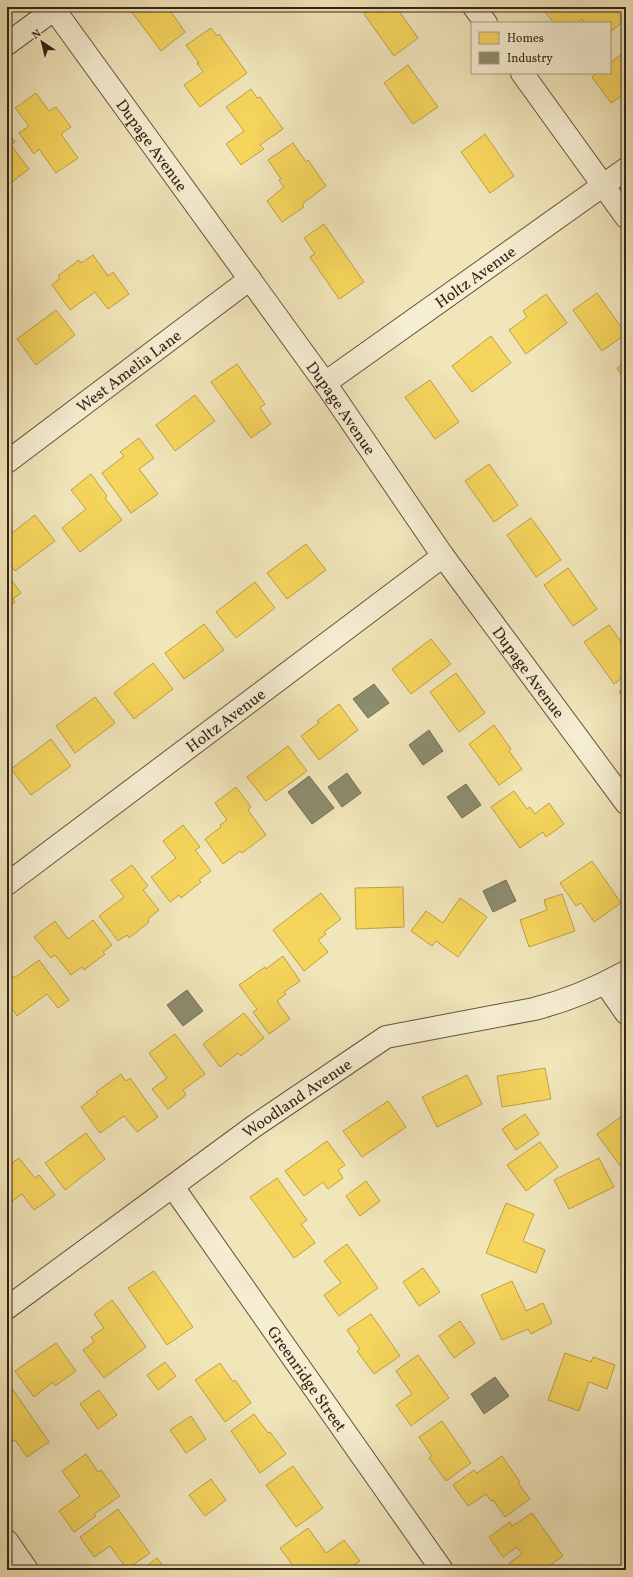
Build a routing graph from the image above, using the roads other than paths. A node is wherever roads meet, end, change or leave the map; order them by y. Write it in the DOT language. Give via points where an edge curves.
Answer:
graph roads {
  1 [pos="474,7"];
  2 [pos="485,22"];
  3 [pos="7,44"];
  4 [pos="523,74"];
  5 [pos="626,169"];
  6 [pos="604,185"];
  7 [pos="626,217"];
  8 [pos="250,279"];
  9 [pos="325,383"];
  10 [pos="7,462"];
  11 [pos="443,556"];
  12 [pos="626,803"];
  13 [pos="7,884"];
  14 [pos="626,972"];
  15 [pos="605,983"];
  16 [pos="626,1013"];
  17 [pos="173,1187"];
  18 [pos="7,1308"];
  19 [pos="7,1541"];
  20 [pos="27,1570"];
  21 [pos="442,1570"];
  1 -- 2 [label="street"];
  3 -- 8 [label="street, Dupage Avenue" via="52,11 56,12"];
  4 -- 6 [label="street"];
  5 -- 6 [label="street, Holtz Avenue"];
  6 -- 7 [label="street"];
  6 -- 9 [label="street, Holtz Avenue"];
  8 -- 9 [label="street, Dupage Avenue"];
  8 -- 10 [label="street, West Amelia Lane"];
  9 -- 11 [label="street, Dupage Avenue"];
  11 -- 12 [label="street, Dupage Avenue"];
  11 -- 13 [label="street, Holtz Avenue"];
  14 -- 15 [label="street, Woodland Avenue"];
  15 -- 16 [label="street"];
  15 -- 17 [label="street, Woodland Avenue" via="557,1003 534,1009 386,1037 253,1127"];
  17 -- 18 [label="street, Woodland Avenue"];
  17 -- 21 [label="street, Greenridge Street"];
  19 -- 20 [label="street"];
}
